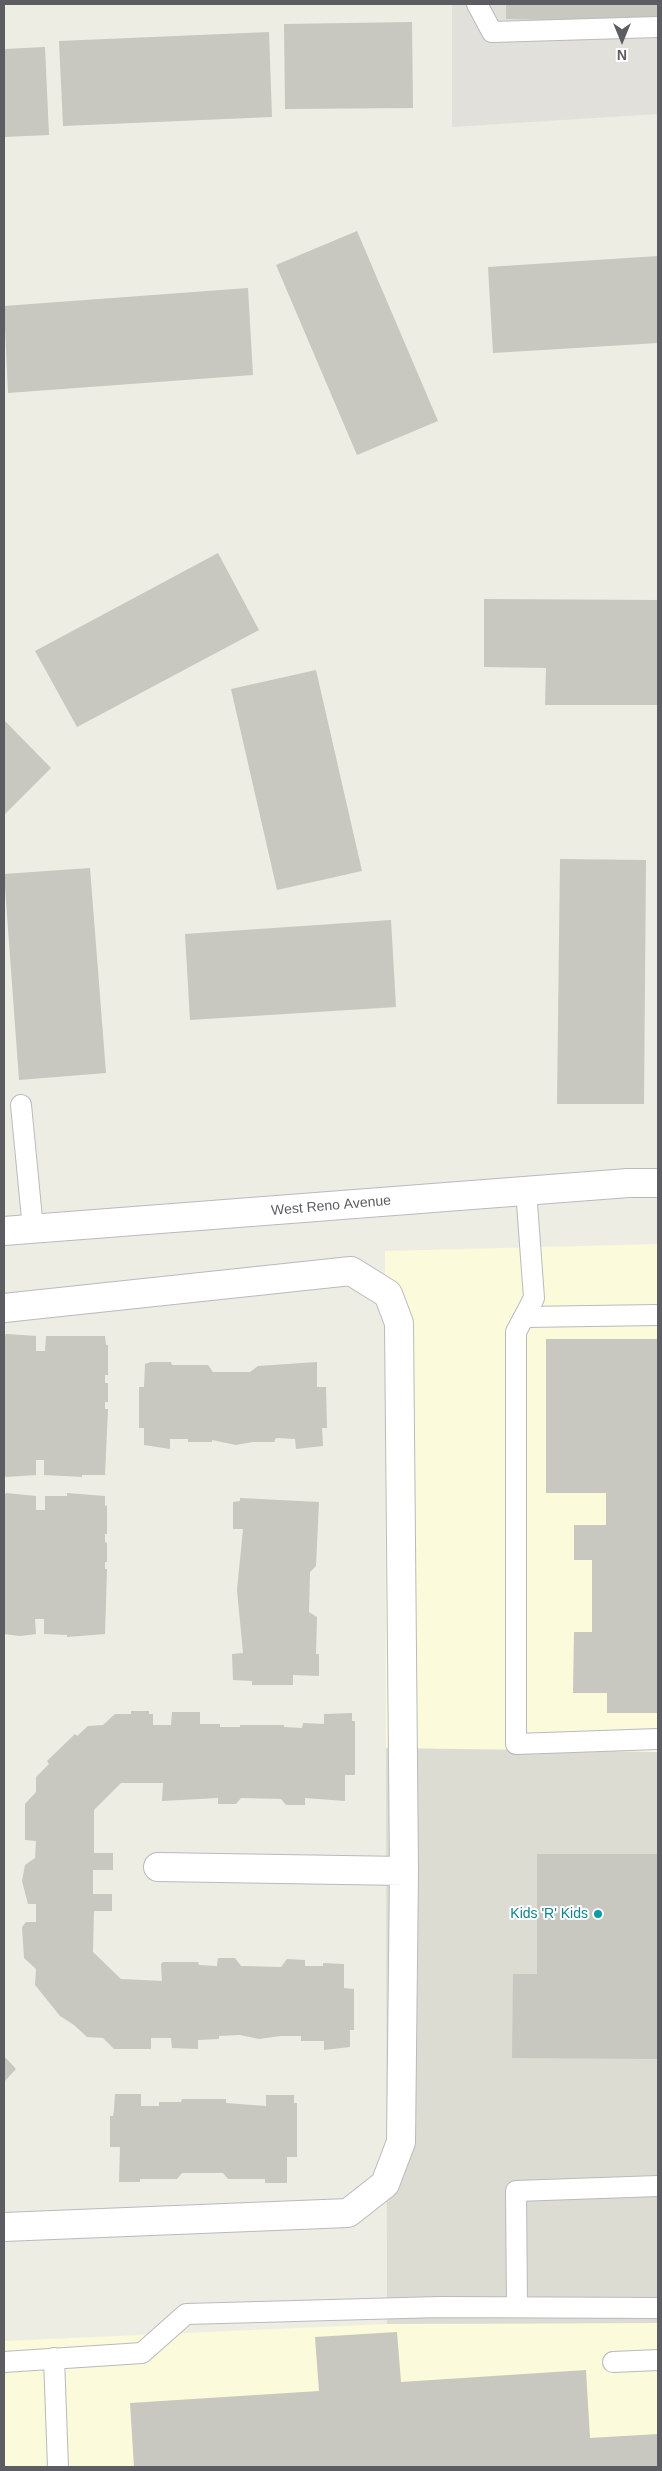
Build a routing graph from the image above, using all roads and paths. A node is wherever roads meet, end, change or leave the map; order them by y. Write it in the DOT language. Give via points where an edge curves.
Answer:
graph roads {
  1 [pos="478,4"];
  2 [pos="658,27"];
  3 [pos="21,1105"];
  4 [pos="658,1182"];
  5 [pos="526,1190"];
  6 [pos="34,1229"];
  7 [pos="4,1231"];
  8 [pos="4,1308"];
  9 [pos="658,1315"];
  10 [pos="524,1317"];
  11 [pos="658,1739"];
  12 [pos="158,1867"];
  13 [pos="404,1871"];
  14 [pos="658,2186"];
  15 [pos="4,2227"];
  16 [pos="517,2307"];
  17 [pos="658,2308"];
  18 [pos="54,2358"];
  19 [pos="658,2360"];
  20 [pos="4,2362"];
  21 [pos="613,2362"];
  22 [pos="58,2467"];
  1 -- 2 [label="lane" via="492,32"];
  3 -- 6 [label="lane"];
  4 -- 5 [label="street, West Reno Avenue"];
  5 -- 6 [label="street, West Reno Avenue"];
  5 -- 10 [label="lane" via="534,1298"];
  6 -- 7 [label="street, West Reno Avenue"];
  8 -- 13 [label="street" via="351,1271 388,1294 399,1323"];
  9 -- 10 [label="lane"];
  10 -- 11 [label="lane" via="516,1332 516,1744"];
  12 -- 13 [label="street"];
  13 -- 15 [label="street" via="401,2142 386,2184 348,2213"];
  14 -- 16 [label="lane" via="516,2191"];
  16 -- 17 [label="lane"];
  16 -- 18 [label="lane" via="186,2314 142,2353"];
  18 -- 20 [label="lane"];
  18 -- 22 [label="lane"];
  19 -- 21 [label="lane"];
}
